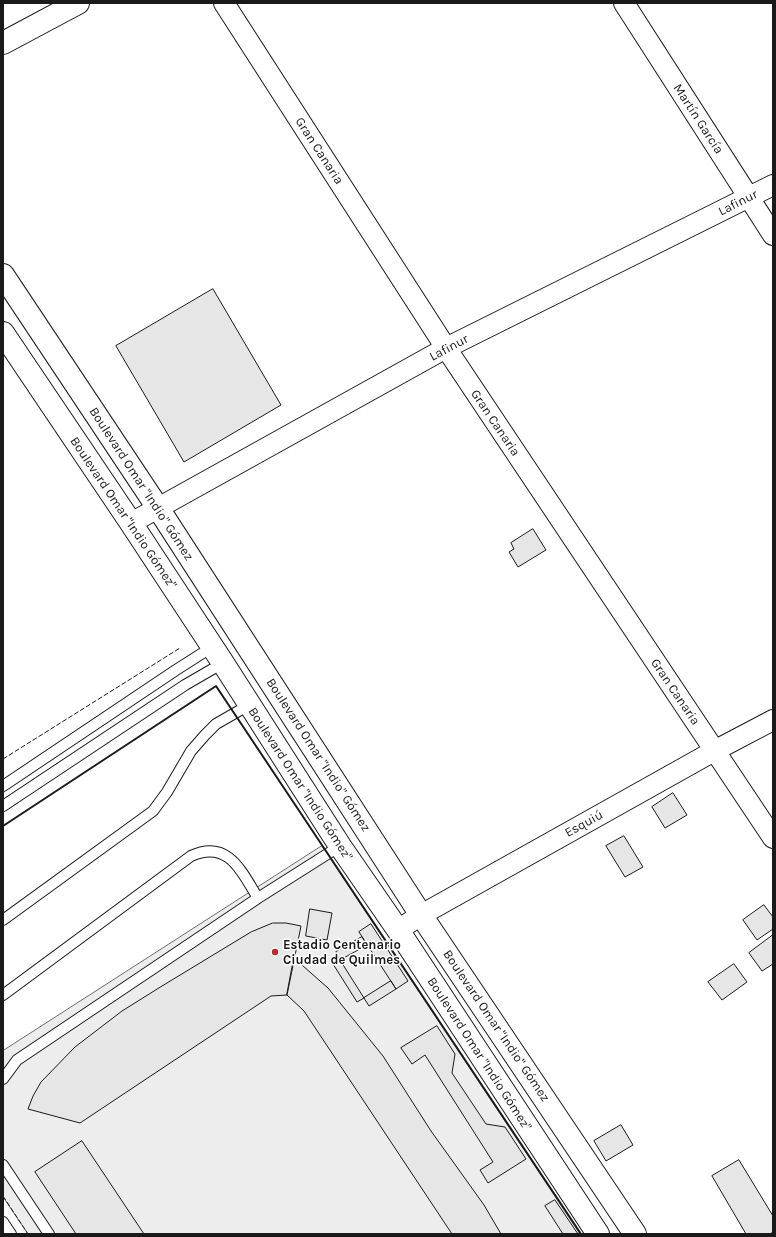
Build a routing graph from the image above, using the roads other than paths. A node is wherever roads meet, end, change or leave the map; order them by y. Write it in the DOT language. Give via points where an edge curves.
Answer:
graph roads {
  1 [pos="78,3"];
  2 [pos="224,3"];
  3 [pos="624,3"];
  4 [pos="3,42"];
  5 [pos="773,185"];
  6 [pos="749,198"];
  7 [pos="773,235"];
  8 [pos="3,275"];
  9 [pos="3,333"];
  10 [pos="446,348"];
  11 [pos="158,508"];
  12 [pos="131,523"];
  13 [pos="217,655"];
  14 [pos="249,705"];
  15 [pos="773,720"];
  16 [pos="714,751"];
  17 [pos="3,786"];
  18 [pos="3,806"];
  19 [pos="773,838"];
  20 [pos="340,846"];
  21 [pos="258,898"];
  22 [pos="421,915"];
  23 [pos="3,920"];
  24 [pos="398,930"];
  25 [pos="3,995"];
  26 [pos="3,1079"];
  27 [pos="3,1165"];
  28 [pos="3,1222"];
  29 [pos="11,1234"];
  30 [pos="50,1234"];
  31 [pos="598,1234"];
  32 [pos="635,1234"];
  1 -- 4 [label="main road"];
  2 -- 10 [label="street, Gran Canaria"];
  3 -- 6 [label="street, Martín García"];
  5 -- 6 [label="street, Lafinur"];
  6 -- 7 [label="street, Martín García"];
  6 -- 10 [label="street, Lafinur"];
  8 -- 11 [label="main road, Boulevard Omar \"Indio\" Gómez"];
  9 -- 12 [label="main road, Boulevard Omar \"Indio Gómez\""];
  10 -- 11 [label="street, Lafinur"];
  10 -- 16 [label="street, Gran Canaria"];
  11 -- 12 [label="street, Lafinur"];
  11 -- 22 [label="main road, Boulevard Omar \"Indio\" Gómez"];
  12 -- 13 [label="main road, Boulevard Omar \"Indio Gómez\""];
  13 -- 14 [label="main road, Boulevard Omar \"Indio Gómez\""];
  13 -- 17 [label="lane" via="176,670"];
  13 -- 18 [label="lane" via="184,685"];
  14 -- 20 [label="main road, Boulevard Omar \"Indio Gómez\""];
  14 -- 23 [label="lane" via="216,724 205,735 191,751 153,811"];
  15 -- 16 [label="street, Esquiú"];
  16 -- 19 [label="street, Gran Canaria"];
  16 -- 22 [label="street, Esquiú"];
  20 -- 21 [label="lane"];
  20 -- 24 [label="main road, Boulevard Omar \"Indio Gómez\""];
  21 -- 25 [label="lane" via="239,868 227,855 201,851"];
  21 -- 26 [label="lane" via="17,1060"];
  22 -- 24 [label="street, Esquiú"];
  22 -- 32 [label="main road, Boulevard Omar \"Indio\" Gómez"];
  24 -- 31 [label="main road, Boulevard Omar \"Indio Gómez\""];
  27 -- 30 [label="lane"];
  28 -- 29 [label="lane"];
}
